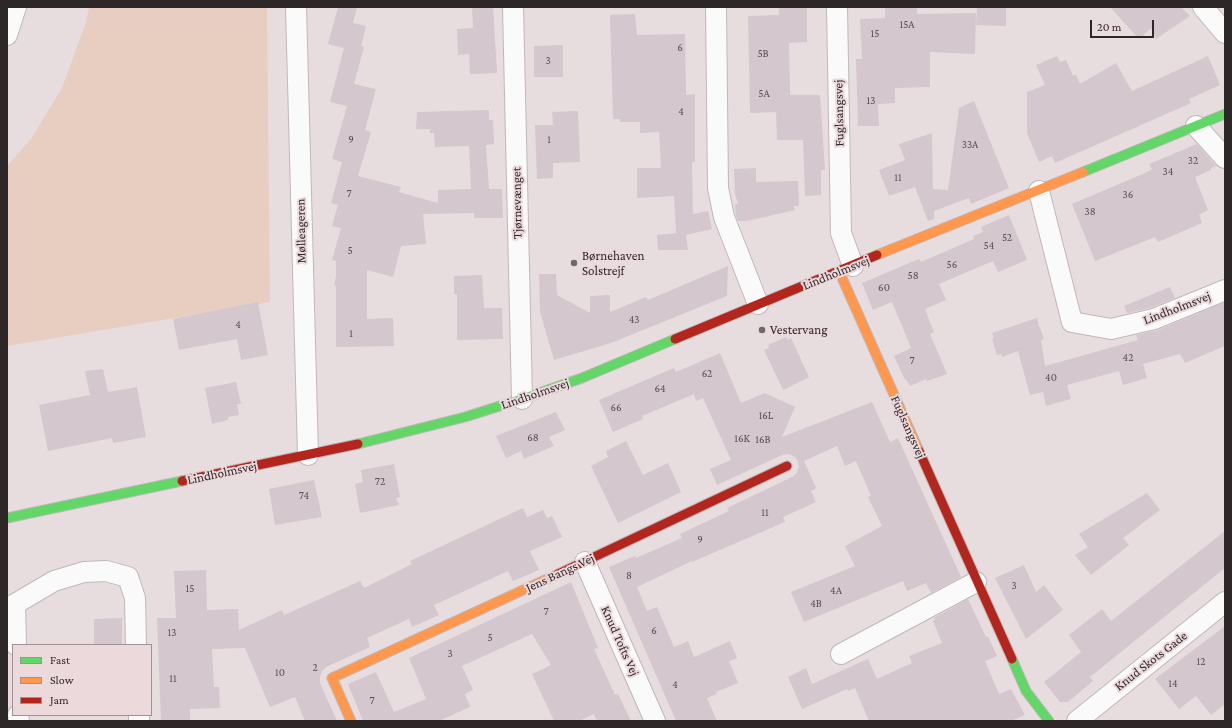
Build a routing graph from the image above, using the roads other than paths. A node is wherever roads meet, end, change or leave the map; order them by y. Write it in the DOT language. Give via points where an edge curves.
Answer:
graph roads {
  1 [pos="16,7"];
  2 [pos="296,7"];
  3 [pos="513,7"];
  4 [pos="716,7"];
  5 [pos="837,7"];
  6 [pos="1203,7"];
  7 [pos="1225,33"];
  8 [pos="7,34"];
  9 [pos="1225,114"];
  10 [pos="1196,126"];
  11 [pos="1225,158"];
  12 [pos="1039,191"];
  13 [pos="846,268"];
  14 [pos="1225,290"];
  15 [pos="758,304"];
  16 [pos="522,399"];
  17 [pos="308,455"];
  18 [pos="787,466"];
  19 [pos="7,518"];
  20 [pos="585,562"];
  21 [pos="976,582"];
  22 [pos="1225,602"];
  23 [pos="11,606"];
  24 [pos="16,644"];
  25 [pos="136,644"];
  26 [pos="841,654"];
  27 [pos="351,721"];
  28 [pos="655,721"];
  29 [pos="1049,721"];
  30 [pos="1077,721"];
  1 -- 8 [label="street"];
  2 -- 17 [label="street, Mølleageren"];
  3 -- 16 [label="street, Tjørnevænget"];
  4 -- 15 [label="street" via="718,188 724,217"];
  5 -- 13 [label="street, Fuglsangsvej" via="842,233"];
  6 -- 7 [label="street"];
  9 -- 10 [label="street, Lindholmsvej"];
  10 -- 11 [label="street"];
  10 -- 12 [label="street, Lindholmsvej"];
  12 -- 13 [label="street, Lindholmsvej"];
  12 -- 14 [label="street, Lindholmsvej" via="1072,322 1111,329 1154,319"];
  13 -- 15 [label="street, Lindholmsvej"];
  13 -- 21 [label="street, Fuglsangsvej"];
  15 -- 16 [label="street, Lindholmsvej" via="582,378"];
  16 -- 17 [label="street, Lindholmsvej" via="465,417"];
  17 -- 19 [label="street, Lindholmsvej"];
  18 -- 20 [label="street, Jens Bangs Vej"];
  20 -- 27 [label="street, Jens Bangs Vej" via="332,678"];
  20 -- 28 [label="street, Knud Tofts Vej"];
  21 -- 26 [label="street"];
  21 -- 29 [label="street, Fuglsangsvej" via="1026,691"];
  22 -- 30 [label="street, Knud Skots Gade"];
  23 -- 24 [label="street"];
  23 -- 25 [label="street" via="54,581 84,572 106,571 128,577 135,598"];
}
